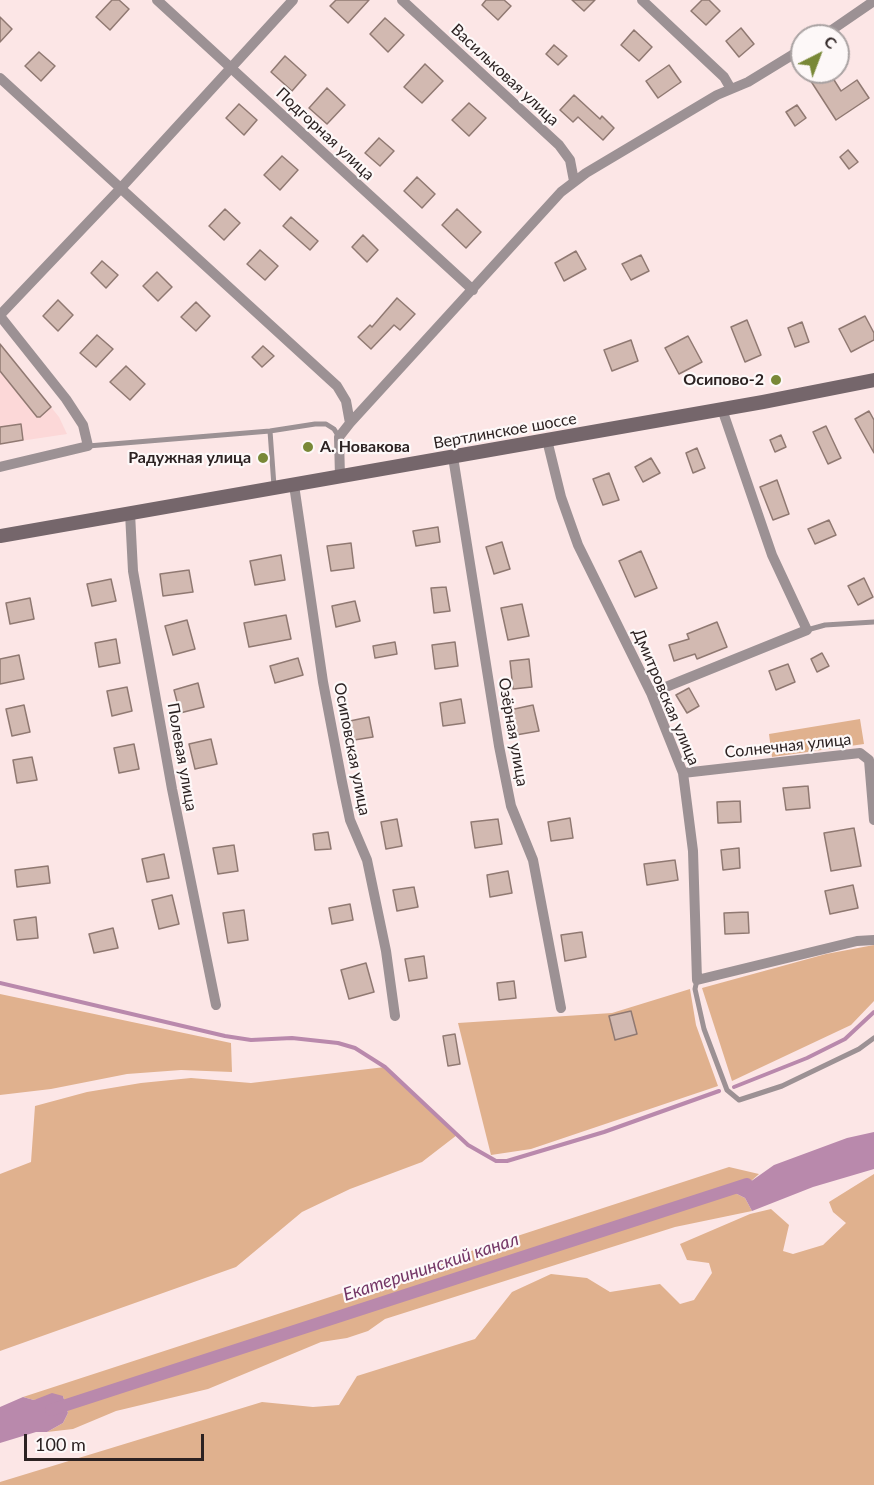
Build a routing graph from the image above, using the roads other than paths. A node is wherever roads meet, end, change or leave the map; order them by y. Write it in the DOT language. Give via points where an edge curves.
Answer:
graph roads {
  1 [pos="157,0"];
  2 [pos="293,0"];
  3 [pos="402,0"];
  4 [pos="642,0"];
  5 [pos="874,1"];
  6 [pos="843,24"];
  7 [pos="790,56"];
  8 [pos="230,68"];
  9 [pos="0,78"];
  10 [pos="730,89"];
  11 [pos="574,181"];
  12 [pos="120,189"];
  13 [pos="473,290"];
  14 [pos="0,316"];
  15 [pos="874,380"];
  16 [pos="722,409"];
  17 [pos="350,423"];
  18 [pos="270,431"];
  19 [pos="339,437"];
  20 [pos="547,440"];
  21 [pos="88,446"];
  22 [pos="453,457"];
  23 [pos="0,467"];
  24 [pos="340,477"];
  25 [pos="294,485"];
  26 [pos="274,488"];
  27 [pos="130,513"];
  28 [pos="0,536"];
  29 [pos="874,622"];
  30 [pos="807,630"];
  31 [pos="651,693"];
  32 [pos="683,773"];
  33 [pos="874,820"];
  34 [pos="874,940"];
  35 [pos="696,980"];
  36 [pos="216,1005"];
  37 [pos="561,1008"];
  38 [pos="395,1016"];
  39 [pos="874,1038"];
  1 -- 8 [label="street, Подгорная улица"];
  2 -- 8 [label="street"];
  3 -- 11 [label="street, Васильковая улица" via="559,145 570,160"];
  4 -- 10 [label="street" via="724,77"];
  5 -- 6 [label="street"];
  7 -- 10 [label="street"];
  8 -- 12 [label="street"];
  8 -- 13 [label="street, Подгорная улица"];
  9 -- 12 [label="street"];
  10 -- 11 [label="street"];
  11 -- 13 [label="street"];
  12 -- 14 [label="street"];
  12 -- 17 [label="street" via="338,386"];
  13 -- 17 [label="street"];
  14 -- 21 [label="street" via="66,399 83,425"];
  15 -- 16 [label="main road, Вертлинское шоссе"];
  16 -- 20 [label="main road, Вертлинское шоссе"];
  16 -- 30 [label="street" via="772,555"];
  17 -- 19 [label="street"];
  18 -- 19 [label="lane" via="326,424"];
  18 -- 21 [label="lane"];
  18 -- 26 [label="lane"];
  19 -- 24 [label="street"];
  20 -- 22 [label="main road, Вертлинское шоссе"];
  20 -- 31 [label="street, Дмитровская улица" via="578,545"];
  21 -- 23 [label="street"];
  22 -- 24 [label="main road, Вертлинское шоссе"];
  22 -- 37 [label="street, Озёрная улица" via="499,746 511,806 533,860"];
  24 -- 25 [label="main road, Вертлинское шоссе"];
  25 -- 26 [label="main road, Вертлинское шоссе"];
  25 -- 38 [label="street, Осиповская улица" via="342,782 350,820 367,860"];
  26 -- 27 [label="main road, Вертлинское шоссе"];
  27 -- 28 [label="main road, Вертлинское шоссе"];
  27 -- 36 [label="street, Полевая улица" via="133,571"];
  29 -- 30 [label="lane"];
  30 -- 31 [label="street"];
  31 -- 32 [label="street, Дмитровская улица"];
  32 -- 33 [label="street, Солнечная улица" via="860,753 869,760"];
  32 -- 35 [label="street, Дмитровская улица" via="693,851"];
  34 -- 35 [label="street"];
  35 -- 39 [label="lane" via="704,1029 727,1090 739,1100 782,1086"];
}
